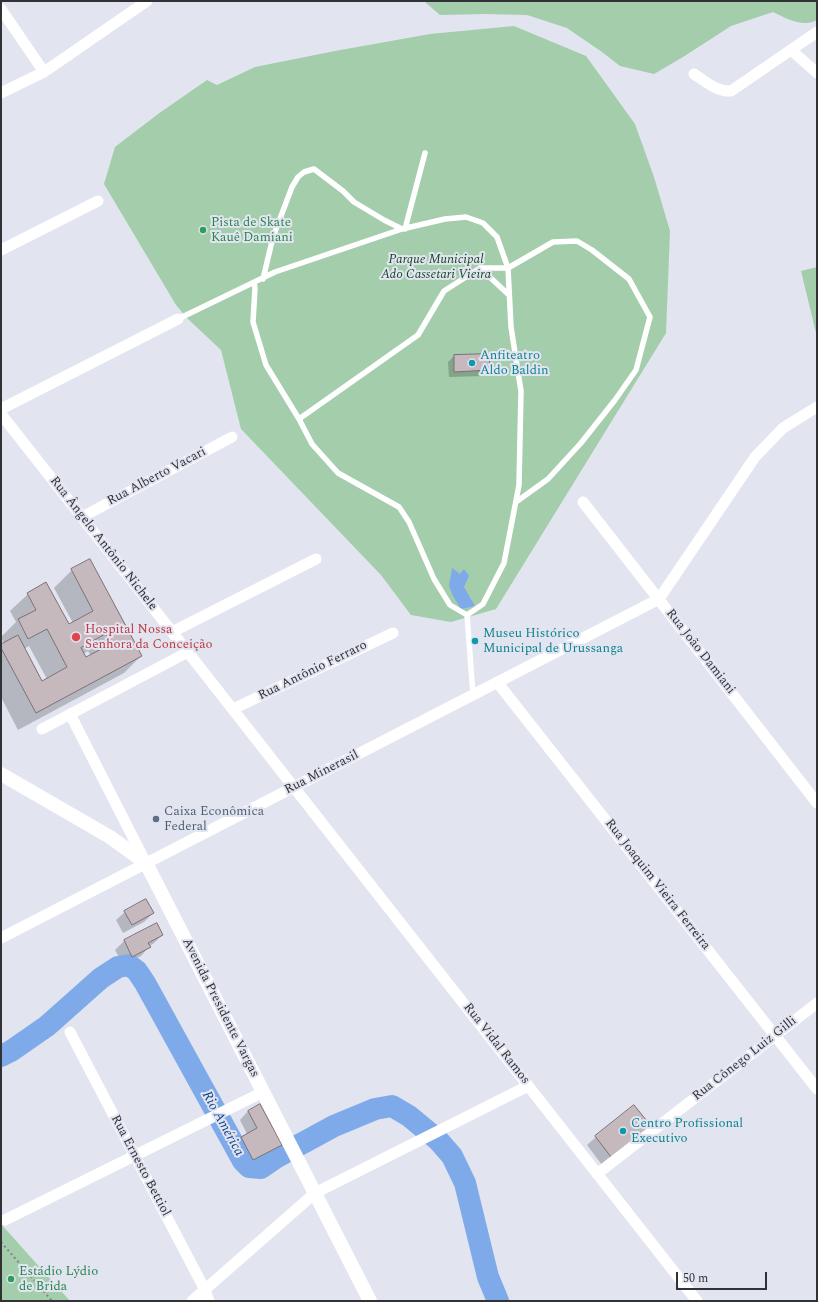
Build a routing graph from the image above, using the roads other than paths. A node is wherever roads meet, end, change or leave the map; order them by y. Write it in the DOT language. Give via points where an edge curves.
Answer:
graph roads {
  1 [pos="147,1"];
  2 [pos="1,9"];
  3 [pos="817,32"];
  4 [pos="791,50"];
  5 [pos="44,72"];
  6 [pos="694,74"];
  7 [pos="817,74"];
  8 [pos="1,93"];
  9 [pos="425,153"];
  10 [pos="98,201"];
  11 [pos="404,229"];
  12 [pos="1,250"];
  13 [pos="480,268"];
  14 [pos="508,268"];
  15 [pos="263,278"];
  16 [pos="254,283"];
  17 [pos="510,295"];
  18 [pos="178,319"];
  19 [pos="817,407"];
  20 [pos="1,409"];
  21 [pos="1,414"];
  22 [pos="299,419"];
  23 [pos="232,437"];
  24 [pos="516,502"];
  25 [pos="583,502"];
  26 [pos="82,517"];
  27 [pos="316,559"];
  28 [pos="659,599"];
  29 [pos="467,615"];
  30 [pos="172,632"];
  31 [pos="393,633"];
  32 [pos="188,652"];
  33 [pos="497,682"];
  34 [pos="473,695"];
  35 [pos="233,710"];
  36 [pos="70,714"];
  37 [pos="42,729"];
  38 [pos="1,774"];
  39 [pos="294,787"];
  40 [pos="817,803"];
  41 [pos="146,863"];
  42 [pos="1,938"];
  43 [pos="817,1003"];
  44 [pos="70,1032"];
  45 [pos="775,1036"];
  46 [pos="528,1086"];
  47 [pos="817,1089"];
  48 [pos="263,1092"];
  49 [pos="135,1156"];
  50 [pos="597,1174"];
  51 [pos="315,1193"];
  52 [pos="5,1220"];
  53 [pos="205,1290"];
  54 [pos="192,1301"];
  55 [pos="209,1301"];
  56 [pos="370,1301"];
  57 [pos="697,1301"];
  1 -- 5 [label="street"];
  2 -- 5 [label="street"];
  3 -- 4 [label="street"];
  4 -- 6 [label="street" via="731,91 724,92"];
  4 -- 7 [label="street"];
  5 -- 8 [label="street"];
  9 -- 11 [label="lane"];
  10 -- 12 [label="street"];
  11 -- 14 [label="lane" via="445,219 466,217 483,223 497,237"];
  11 -- 15 [label="lane"];
  11 -- 15 [label="lane" via="354,202 343,190 314,169 304,172 298,177 290,194 274,237"];
  13 -- 14 [label="lane"];
  13 -- 17 [label="lane"];
  13 -- 22 [label="lane" via="444,291 418,335"];
  14 -- 17 [label="lane"];
  14 -- 24 [label="lane" via="552,242 577,240 629,279 650,317 636,370 615,400 581,443 548,478"];
  15 -- 16 [label="lane"];
  16 -- 18 [label="lane"];
  16 -- 22 [label="lane" via="253,322 260,349 266,365"];
  17 -- 24 [label="lane" via="511,327 521,391 519,485"];
  18 -- 20 [label="street"];
  19 -- 28 [label="street" via="783,428 755,457"];
  21 -- 26 [label="street, Rua Ângelo Antônio Nichele"];
  22 -- 29 [label="lane" via="312,444 338,472 398,507 409,522 434,579 450,605"];
  23 -- 26 [label="street, Rua Alberto Vacari"];
  24 -- 29 [label="lane" via="504,563 483,604"];
  25 -- 28 [label="street, Rua João Damiani"];
  26 -- 30 [label="street, Rua Ângelo Antônio Nichele"];
  27 -- 30 [label="street"];
  28 -- 33 [label="street, Rua Minerasil"];
  28 -- 40 [label="street, Rua João Damiani"];
  29 -- 34 [label="lane"];
  30 -- 32 [label="street, Rua Ângelo Antônio Nichele"];
  31 -- 35 [label="street, Rua Antônio Ferraro"];
  32 -- 35 [label="street, Rua Ângelo Antônio Nichele"];
  32 -- 36 [label="street"];
  33 -- 34 [label="street, Rua Minerasil"];
  33 -- 45 [label="street, Rua Joaquim Vieira Ferreira"];
  34 -- 39 [label="street, Rua Minerasil"];
  35 -- 39 [label="street, Rua Ângelo Antônio Nichele"];
  36 -- 37 [label="street"];
  36 -- 41 [label="street, Avenida Presidente Vargas"];
  38 -- 41 [label="street" via="110,837"];
  39 -- 41 [label="street, Rua Minerasil"];
  39 -- 46 [label="street, Rua Vidal Ramos"];
  41 -- 42 [label="street, Rua Minerasil"];
  41 -- 48 [label="street, Avenida Presidente Vargas"];
  43 -- 45 [label="street, Rua Cônego Luiz Gilli"];
  44 -- 49 [label="street, Rua Ernesto Bettiol"];
  45 -- 47 [label="street, Rua Joaquim Vieira Ferreira"];
  45 -- 50 [label="street, Rua Cônego Luiz Gilli"];
  46 -- 50 [label="street, Rua Vidal Ramos"];
  46 -- 51 [label="street"];
  48 -- 49 [label="street"];
  48 -- 51 [label="street, Avenida Presidente Vargas"];
  49 -- 52 [label="street"];
  49 -- 53 [label="street, Rua Ernesto Bettiol"];
  50 -- 57 [label="street, Rua Vidal Ramos"];
  51 -- 53 [label="street"];
  51 -- 56 [label="street, Avenida Presidente Vargas"];
  53 -- 54 [label="street"];
  53 -- 55 [label="street, Rua Ernesto Bettiol"];
}
